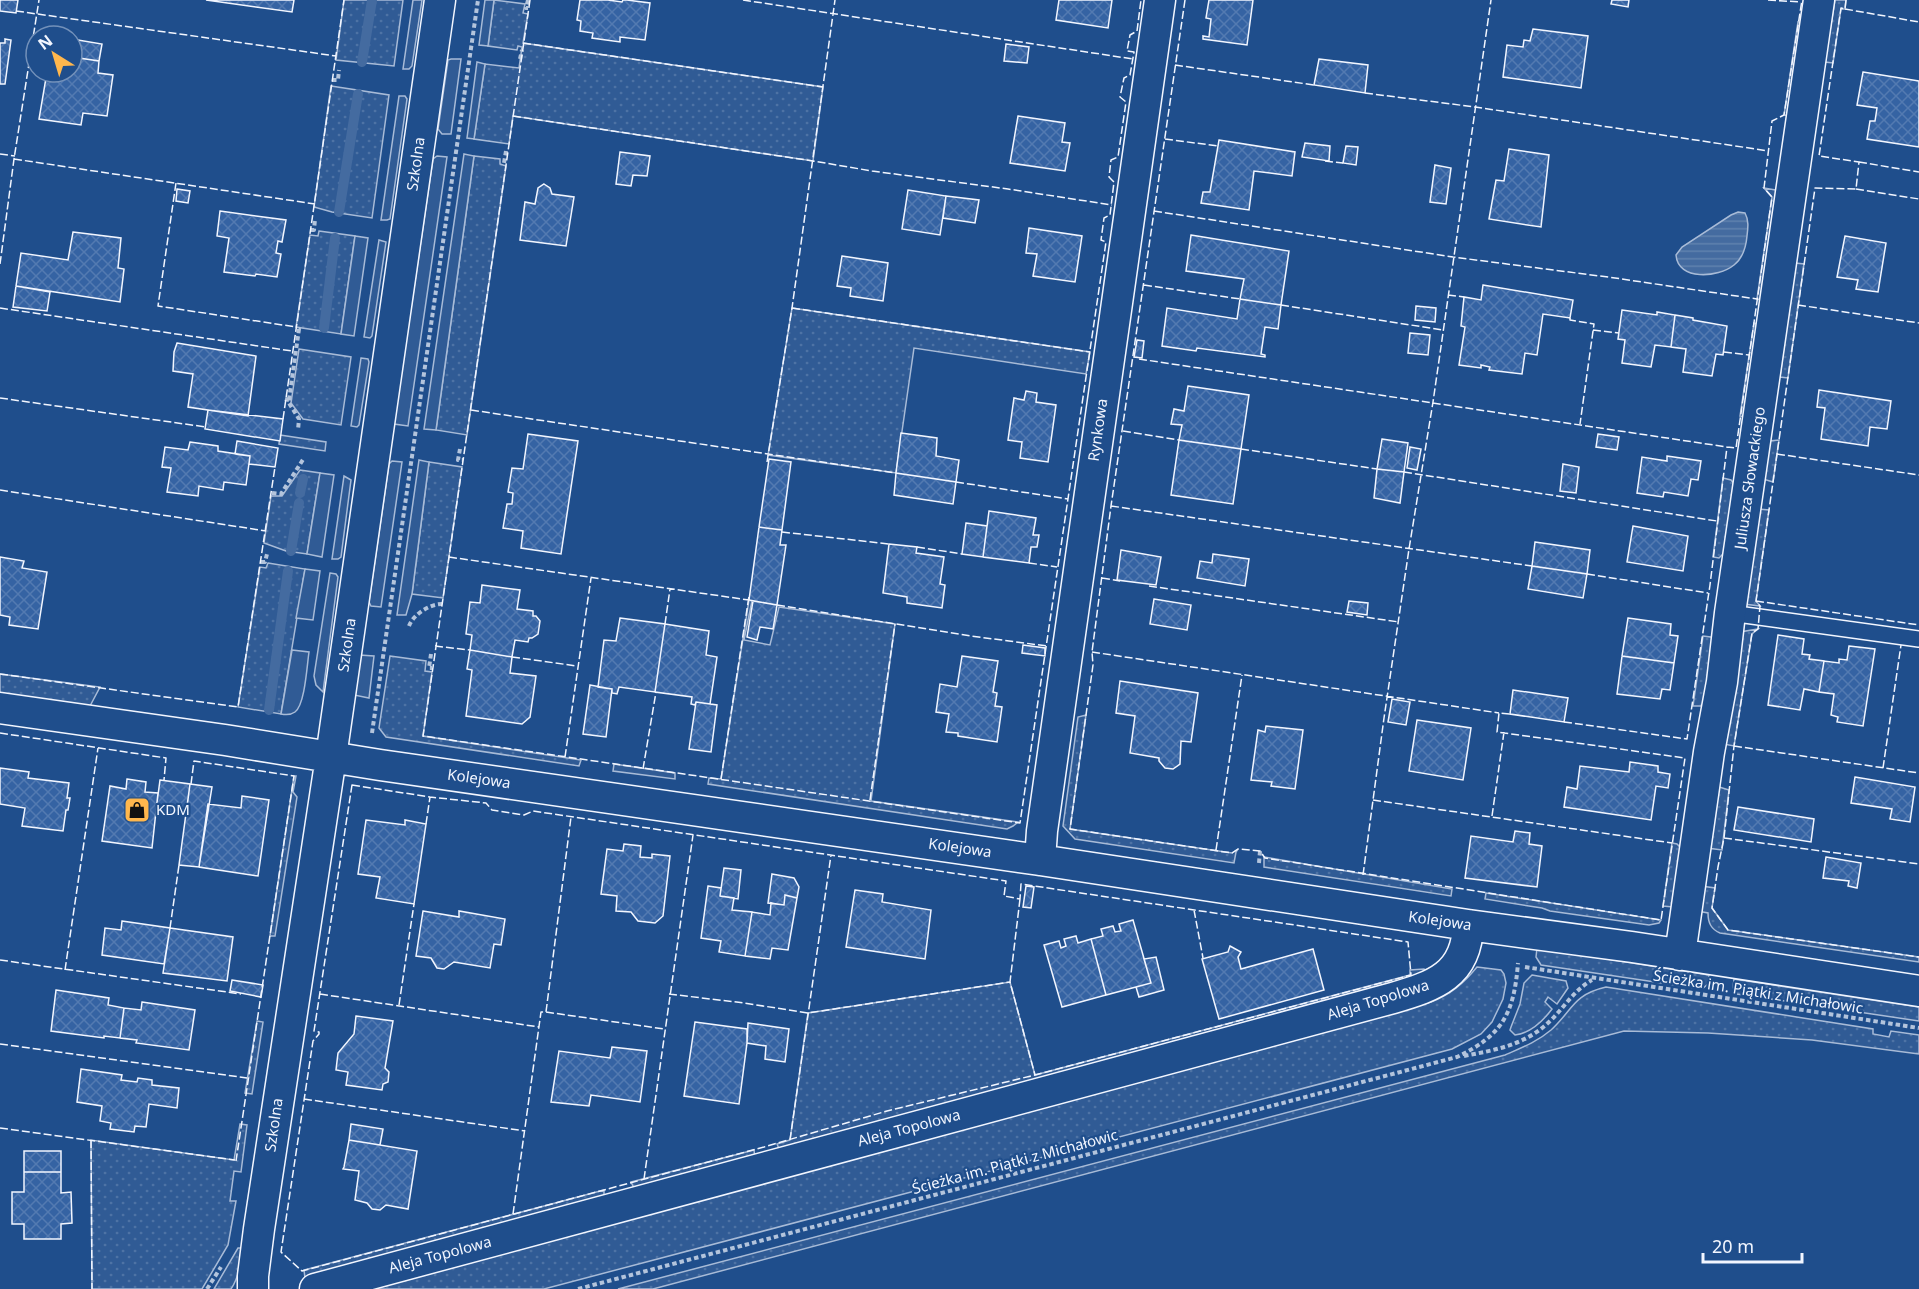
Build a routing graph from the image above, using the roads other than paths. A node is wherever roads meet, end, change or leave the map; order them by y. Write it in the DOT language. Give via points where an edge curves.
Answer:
graph roads {
  1 [pos="440,0"];
  2 [pos="1160,0"];
  3 [pos="1819,0"];
  4 [pos="1730,613"];
  5 [pos="1919,639"];
  6 [pos="0,708"];
  7 [pos="331,757"];
  8 [pos="1040,860"];
  9 [pos="1468,925"];
  10 [pos="1680,955"];
  11 [pos="1919,991"];
  12 [pos="254,1289"];
  13 [pos="315,1289"];
  1 -- 7 [label="street, Szkolna"];
  2 -- 8 [label="street, Rynkowa"];
  3 -- 4 [label="street, Juliusza Słowackiego"];
  4 -- 5 [label="lane"];
  4 -- 10 [label="street, Juliusza Słowackiego"];
  6 -- 7 [label="street, Kolejowa"];
  7 -- 8 [label="street, Kolejowa"];
  7 -- 12 [label="street, Szkolna" via="252,1276"];
  8 -- 9 [label="street, Kolejowa"];
  9 -- 10 [label="street, Kolejowa"];
  9 -- 13 [label="street, Aleja Topolowa" via="1464,952 1452,970 1438,982 1393,999"];
  10 -- 11 [label="street, Kolejowa"];
}
